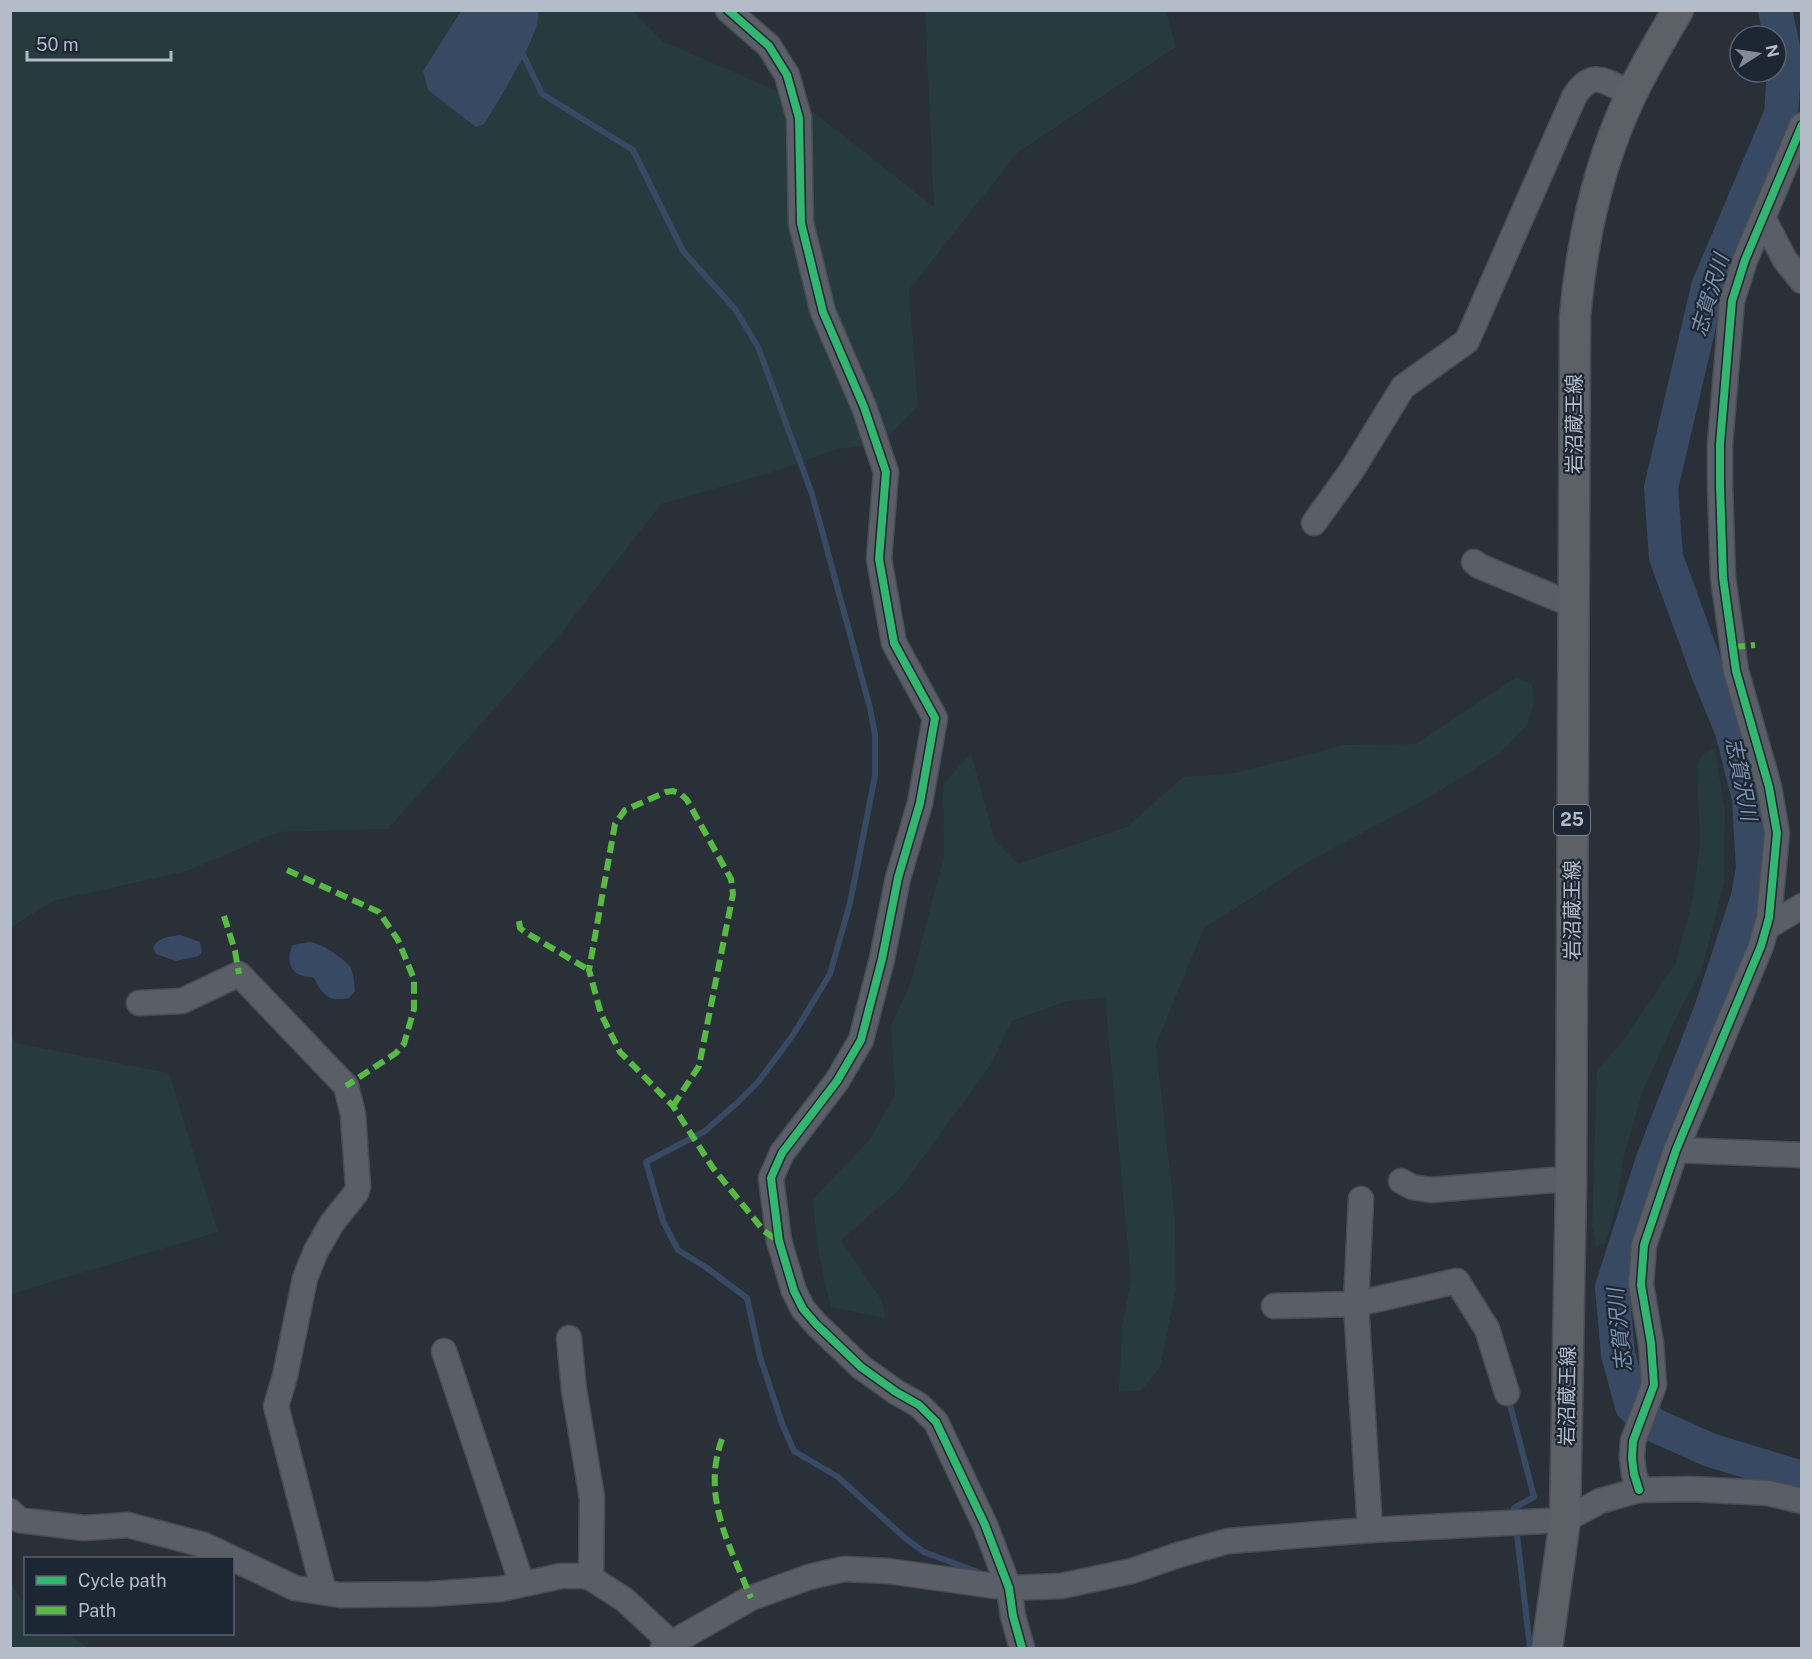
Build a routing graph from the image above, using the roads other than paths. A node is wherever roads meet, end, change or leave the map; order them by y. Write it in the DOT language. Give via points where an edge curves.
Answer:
graph roads {
  1 [pos="728,10"];
  2 [pos="1678,10"];
  3 [pos="1631,95"];
  4 [pos="1802,125"];
  5 [pos="1763,219"];
  6 [pos="1802,281"];
  7 [pos="1314,523"];
  8 [pos="1474,561"];
  9 [pos="1573,605"];
  10 [pos="1802,906"];
  11 [pos="1767,927"];
  12 [pos="139,1003"];
  13 [pos="1676,1149"];
  14 [pos="1802,1155"];
  15 [pos="1401,1181"];
  16 [pos="1570,1183"];
  17 [pos="1361,1199"];
  18 [pos="1356,1304"];
  19 [pos="1274,1306"];
  20 [pos="569,1338"];
  21 [pos="444,1352"];
  22 [pos="1507,1393"];
  23 [pos="1639,1490"];
  24 [pos="1802,1501"];
  25 [pos="10,1511"];
  26 [pos="1565,1520"];
  27 [pos="1370,1530"];
  28 [pos="229,1557"];
  29 [pos="234,1559"];
  30 [pos="591,1578"];
  31 [pos="522,1584"];
  32 [pos="1009,1588"];
  33 [pos="324,1592"];
  34 [pos="667,1646"];
  35 [pos="1022,1648"];
  36 [pos="1547,1648"];
  1 -- 32 [label="street" via="770,46 787,75 799,118 801,223 823,312 864,407 886,472 879,560 894,643 935,718 920,803 898,878 861,1040 837,1081 782,1153 771,1178 779,1241 794,1291 816,1324 861,1367 919,1405 936,1422 985,1525"];
  2 -- 3 [label="main road, 岩沼蔵王線 / 25"];
  3 -- 7 [label="street" via="1605,80 1591,80 1580,87 1467,341 1403,387"];
  3 -- 9 [label="main road, 岩沼蔵王線 / 25" via="1598,182 1579,271 1575,316"];
  4 -- 5 [label="street"];
  5 -- 6 [label="street" via="1785,260"];
  5 -- 11 [label="street" via="1732,301 1720,485 1723,577 1736,671 1769,787 1776,833"];
  8 -- 9 [label="street"];
  9 -- 16 [label="main road, 岩沼蔵王線 / 25"];
  10 -- 11 [label="street"];
  11 -- 13 [label="street"];
  12 -- 33 [label="street" via="182,1001 239,974 346,1086 353,1114 358,1187 332,1222 305,1278 276,1406"];
  13 -- 14 [label="street"];
  13 -- 23 [label="street" via="1641,1263 1654,1385 1633,1442"];
  15 -- 16 [label="street" via="1431,1190 1553,1180"];
  16 -- 26 [label="main road, 岩沼蔵王線 / 25"];
  17 -- 18 [label="street"];
  18 -- 19 [label="street"];
  18 -- 22 [label="street" via="1457,1281 1487,1329"];
  18 -- 27 [label="street"];
  20 -- 30 [label="street" via="592,1498"];
  21 -- 31 [label="street"];
  23 -- 24 [label="street" via="1768,1493"];
  23 -- 26 [label="street" via="1600,1500"];
  25 -- 28 [label="street" via="19,1520 84,1528 128,1525 204,1545"];
  26 -- 27 [label="street"];
  26 -- 36 [label="main road, 岩沼蔵王線 / 25"];
  27 -- 32 [label="street" via="1228,1541 1132,1571 1061,1586"];
  29 -- 33 [label="street" via="295,1588"];
  30 -- 31 [label="street" via="569,1575"];
  30 -- 34 [label="street" via="625,1600"];
  31 -- 33 [label="street" via="430,1594"];
  32 -- 34 [label="street" via="888,1571 844,1569 808,1577 751,1598"];
  32 -- 35 [label="street"];
}
